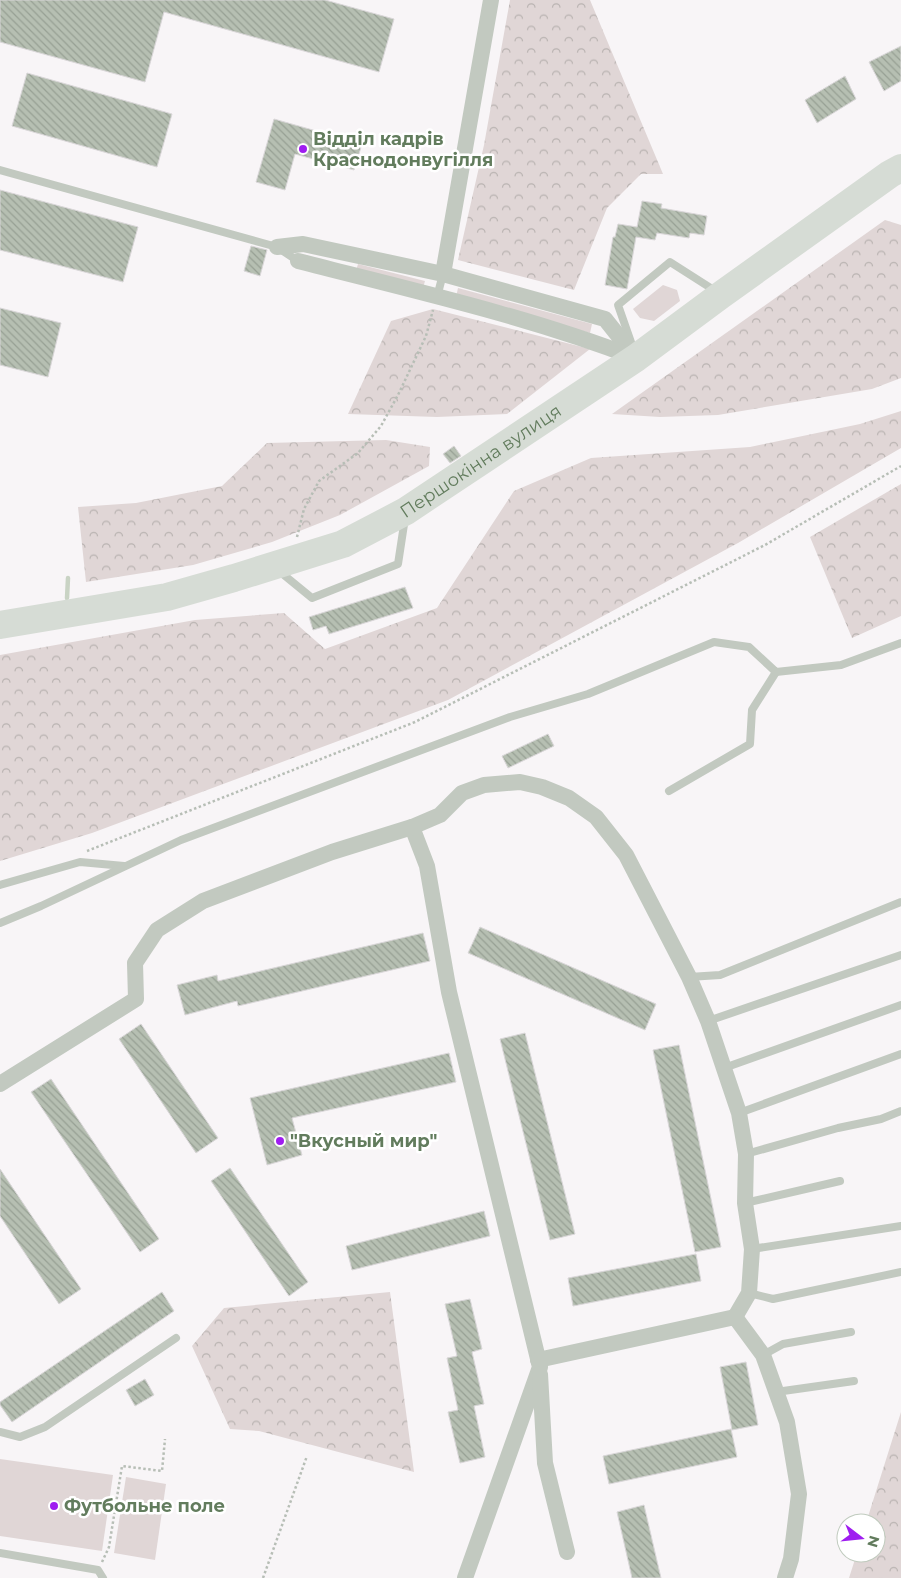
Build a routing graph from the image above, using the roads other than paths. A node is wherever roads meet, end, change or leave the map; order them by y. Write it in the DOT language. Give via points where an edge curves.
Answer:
graph roads {
  1 [pos="491,0"];
  2 [pos="901,168"];
  3 [pos="0,170"];
  4 [pos="277,247"];
  5 [pos="298,261"];
  6 [pos="443,274"];
  7 [pos="721,295"];
  8 [pos="437,296"];
  9 [pos="636,358"];
  10 [pos="406,511"];
  11 [pos="273,567"];
  12 [pos="0,625"];
  13 [pos="901,644"];
  14 [pos="776,672"];
  15 [pos="668,791"];
  16 [pos="412,827"];
  17 [pos="126,866"];
  18 [pos="0,885"];
  19 [pos="901,902"];
  20 [pos="0,923"];
  21 [pos="901,955"];
  22 [pos="689,977"];
  23 [pos="901,1005"];
  24 [pos="708,1021"];
  25 [pos="901,1054"];
  26 [pos="723,1068"];
  27 [pos="0,1084"];
  28 [pos="901,1111"];
  29 [pos="739,1113"];
  30 [pos="746,1154"];
  31 [pos="840,1181"];
  32 [pos="745,1203"];
  33 [pos="901,1226"];
  34 [pos="752,1248"];
  35 [pos="901,1272"];
  36 [pos="748,1293"];
  37 [pos="735,1317"];
  38 [pos="851,1332"];
  39 [pos="176,1338"];
  40 [pos="763,1355"];
  41 [pos="539,1364"];
  42 [pos="854,1381"];
  43 [pos="776,1392"];
  44 [pos="0,1432"];
  45 [pos="567,1552"];
  46 [pos="0,1553"];
  47 [pos="103,1578"];
  48 [pos="465,1578"];
  49 [pos="785,1578"];
  1 -- 6 [label="street"];
  2 -- 7 [label="highway, Першокінна вулиця"];
  3 -- 4 [label="lane"];
  4 -- 5 [label="lane"];
  4 -- 6 [label="street" via="303,244"];
  5 -- 8 [label="street"];
  6 -- 8 [label="lane"];
  6 -- 9 [label="street" via="605,319"];
  7 -- 9 [label="highway, Першокінна вулиця"];
  7 -- 9 [label="lane" via="670,262 618,305"];
  8 -- 9 [label="street" via="588,339"];
  9 -- 10 [label="highway, Першокінна вулиця"];
  10 -- 11 [label="highway, Першокінна вулиця" via="343,544"];
  10 -- 11 [label="lane" via="398,564 312,598"];
  11 -- 12 [label="highway, Першокінна вулиця" via="167,597"];
  13 -- 14 [label="lane" via="841,665"];
  14 -- 15 [label="lane" via="752,710 750,744"];
  14 -- 17 [label="lane" via="749,647 714,642 588,694 510,717 181,840"];
  16 -- 22 [label="street" via="440,815 462,793 484,785 520,782 570,798 596,817 626,855"];
  16 -- 27 [label="street" via="332,852 203,901 157,930 135,962 136,999"];
  16 -- 41 [label="street" via="427,866 449,992"];
  17 -- 18 [label="lane" via="80,862"];
  17 -- 20 [label="lane"];
  19 -- 22 [label="lane" via="720,975"];
  21 -- 24 [label="lane"];
  22 -- 24 [label="street"];
  23 -- 26 [label="lane"];
  24 -- 26 [label="street"];
  25 -- 29 [label="lane"];
  26 -- 29 [label="street"];
  28 -- 30 [label="lane"];
  29 -- 30 [label="street"];
  30 -- 32 [label="street"];
  31 -- 32 [label="lane"];
  32 -- 34 [label="street"];
  33 -- 34 [label="lane"];
  34 -- 36 [label="street"];
  35 -- 36 [label="lane" via="773,1299"];
  36 -- 37 [label="street"];
  37 -- 40 [label="street"];
  37 -- 41 [label="street"];
  38 -- 40 [label="lane" via="783,1344"];
  39 -- 44 [label="lane" via="45,1427 20,1437"];
  40 -- 43 [label="street"];
  41 -- 45 [label="street" via="545,1463"];
  41 -- 48 [label="street"];
  42 -- 43 [label="lane"];
  43 -- 49 [label="street" via="787,1422 799,1494 791,1559"];
  46 -- 47 [label="lane" via="98,1570"];
}
